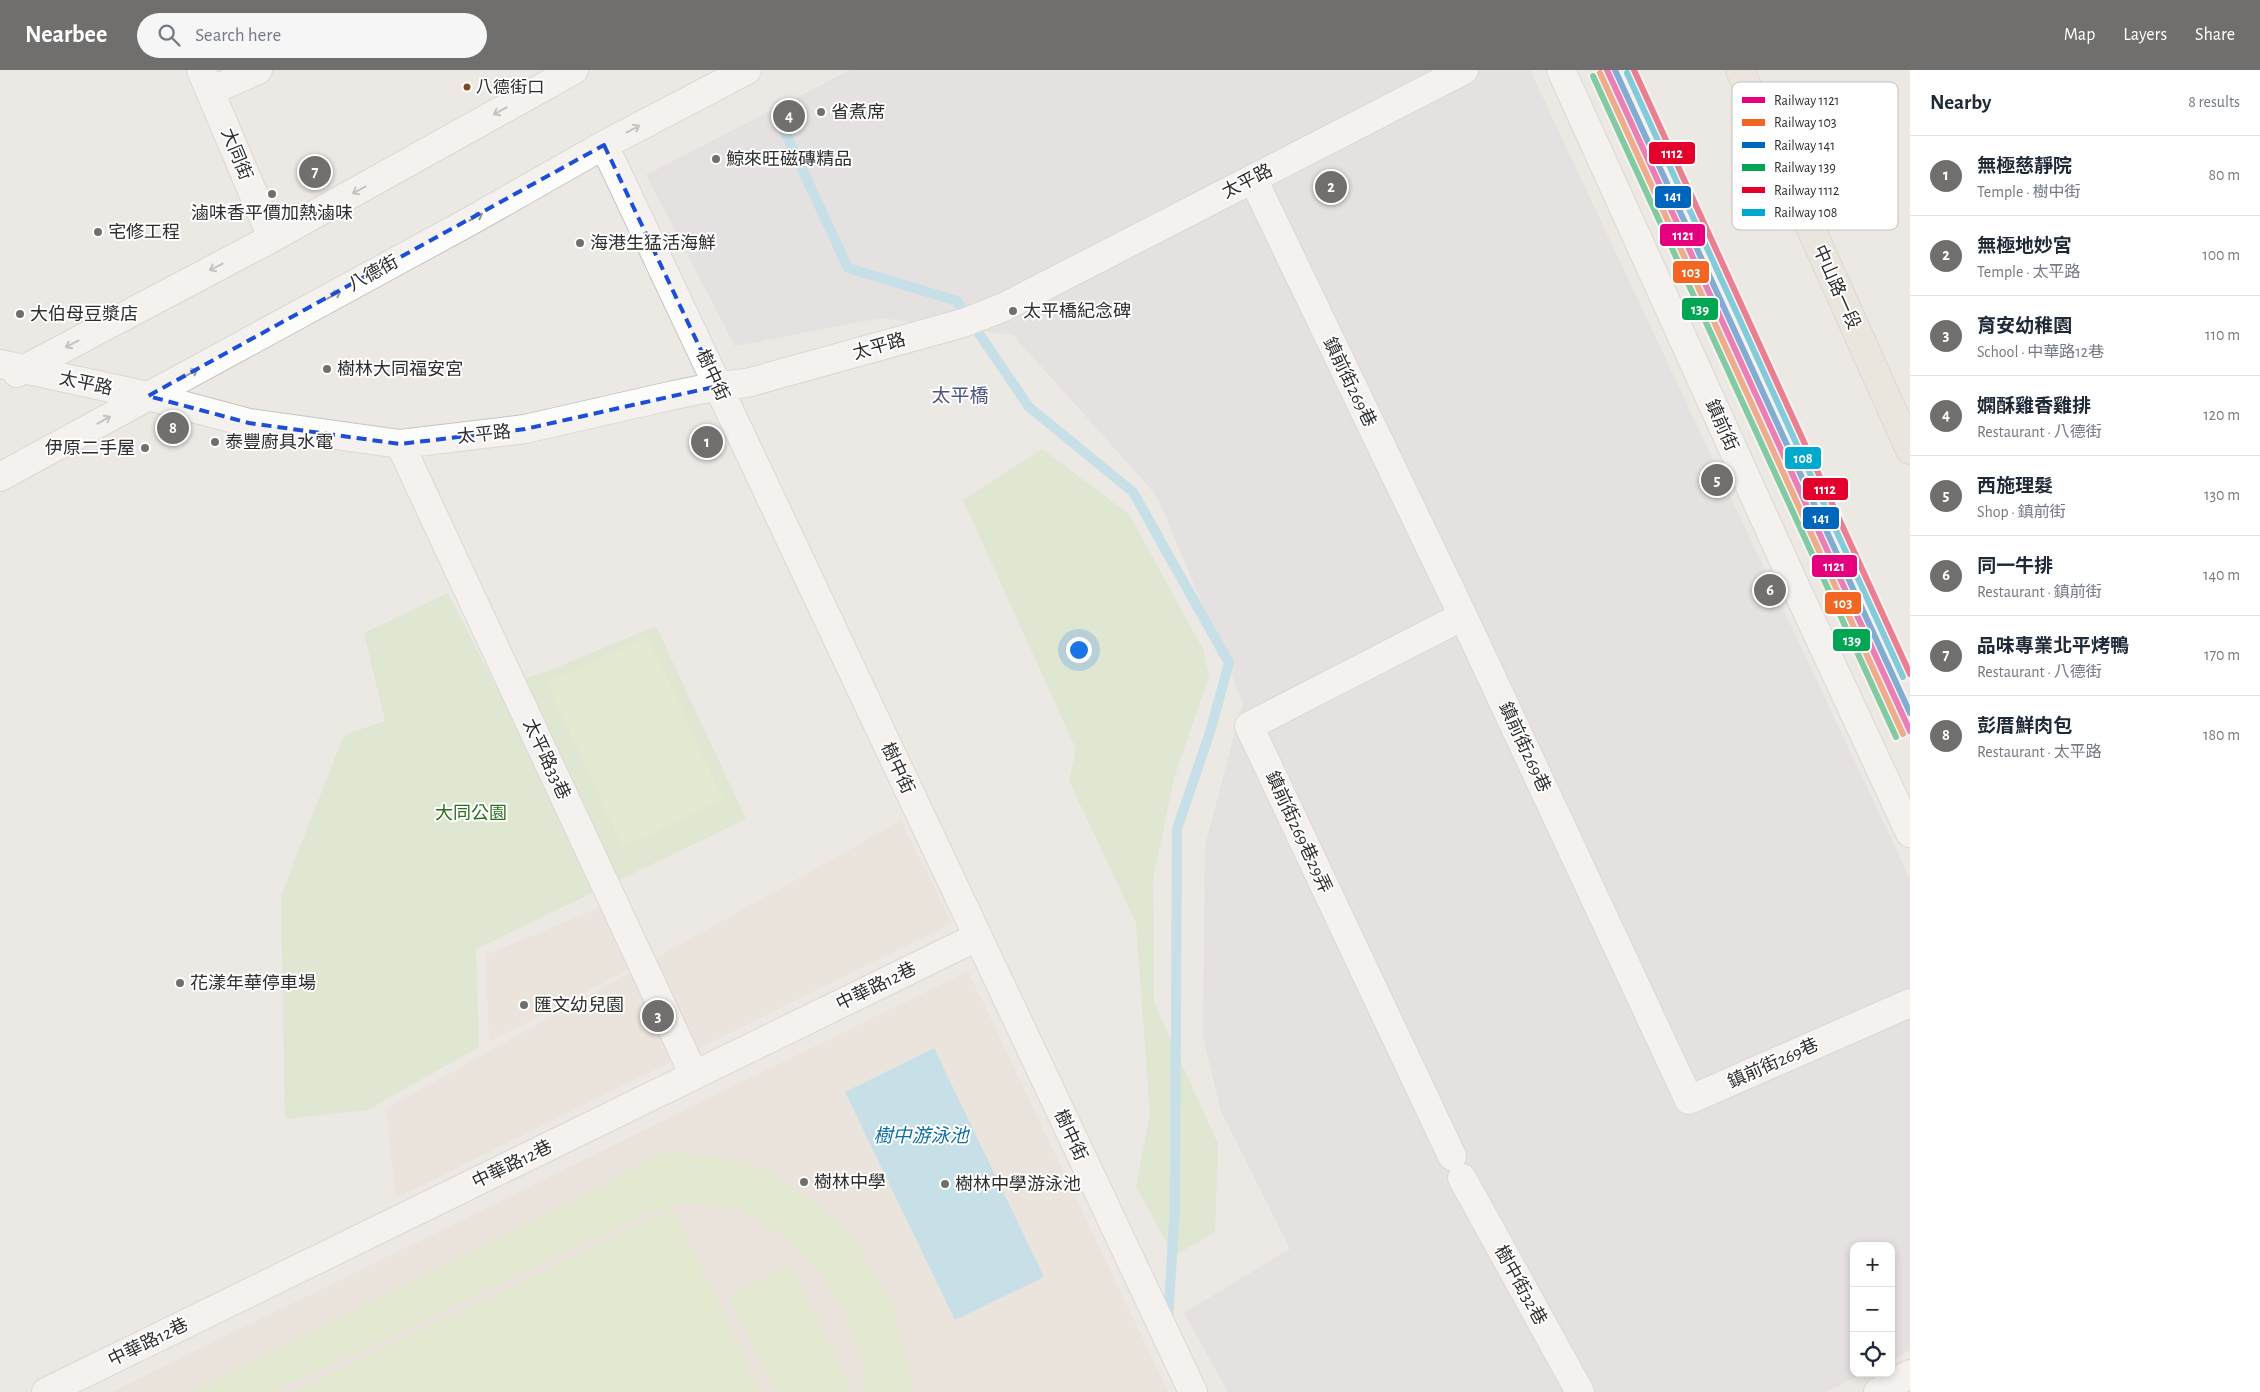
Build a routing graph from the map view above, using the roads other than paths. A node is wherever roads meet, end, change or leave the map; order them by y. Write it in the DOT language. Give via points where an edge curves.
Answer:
graph roads {
  1 [pos="258,70"];
  2 [pos="574,70"];
  3 [pos="747,70"];
  4 [pos="1464,70"];
  5 [pos="1561,70"];
  6 [pos="1740,70"];
  7 [pos="206,80"];
  8 [pos="1745,82"];
  9 [pos="604,145"];
  10 [pos="1253,179"];
  11 [pos="1812,230"];
  12 [pos="272,238"];
  13 [pos="12,366"];
  14 [pos="0,383"];
  15 [pos="718,386"];
  16 [pos="148,396"];
  17 [pos="400,444"];
  18 [pos="1910,450"];
  19 [pos="0,477"];
  20 [pos="1463,616"];
  21 [pos="1910,833"];
  22 [pos="978,937"];
  23 [pos="1910,1002"];
  24 [pos="694,1075"];
  25 [pos="1457,1167"];
  26 [pos="1910,1374"];
  27 [pos="46,1392"];
  28 [pos="1192,1392"];
  29 [pos="1580,1392"];
  30 [pos="1878,1392"];
  1 -- 7 [label="street"];
  2 -- 12 [label="street, one-way"];
  9 -- 3 [label="street, 八德街, one-way"];
  4 -- 10 [label="street, 太平路"];
  5 -- 21 [label="street, 鎮前街"];
  6 -- 8 [label="main road, 中山路一段"];
  7 -- 12 [label="street, 大同街"];
  9 -- 15 [label="street, 樹中街"];
  16 -- 9 [label="street, 八德街, one-way"];
  10 -- 15 [label="street, 太平路" via="1004,307 963,323 747,384"];
  10 -- 20 [label="street, 鎮前街269巷"];
  11 -- 18 [label="main road, 中山路一段"];
  12 -- 13 [label="street, one-way"];
  13 -- 14 [label="street"];
  13 -- 16 [label="street, 太平路"];
  15 -- 17 [label="street, 太平路" via="526,430"];
  15 -- 22 [label="street, 樹中街"];
  16 -- 17 [label="street, 太平路" via="249,423"];
  19 -- 16 [label="street, 八德街, one-way"];
  17 -- 24 [label="street, 太平路33巷"];
  20 -- 23 [label="street, 鎮前街269巷" via="1690,1100"];
  20 -- 25 [label="street, 鎮前街269巷29弄" via="1249,726"];
  22 -- 24 [label="street, 中華路12巷"];
  22 -- 28 [label="street, 樹中街"];
  24 -- 27 [label="street, 中華路12巷"];
  25 -- 29 [label="street, 樹中街32巷"];
  26 -- 30 [label="street"];
}
